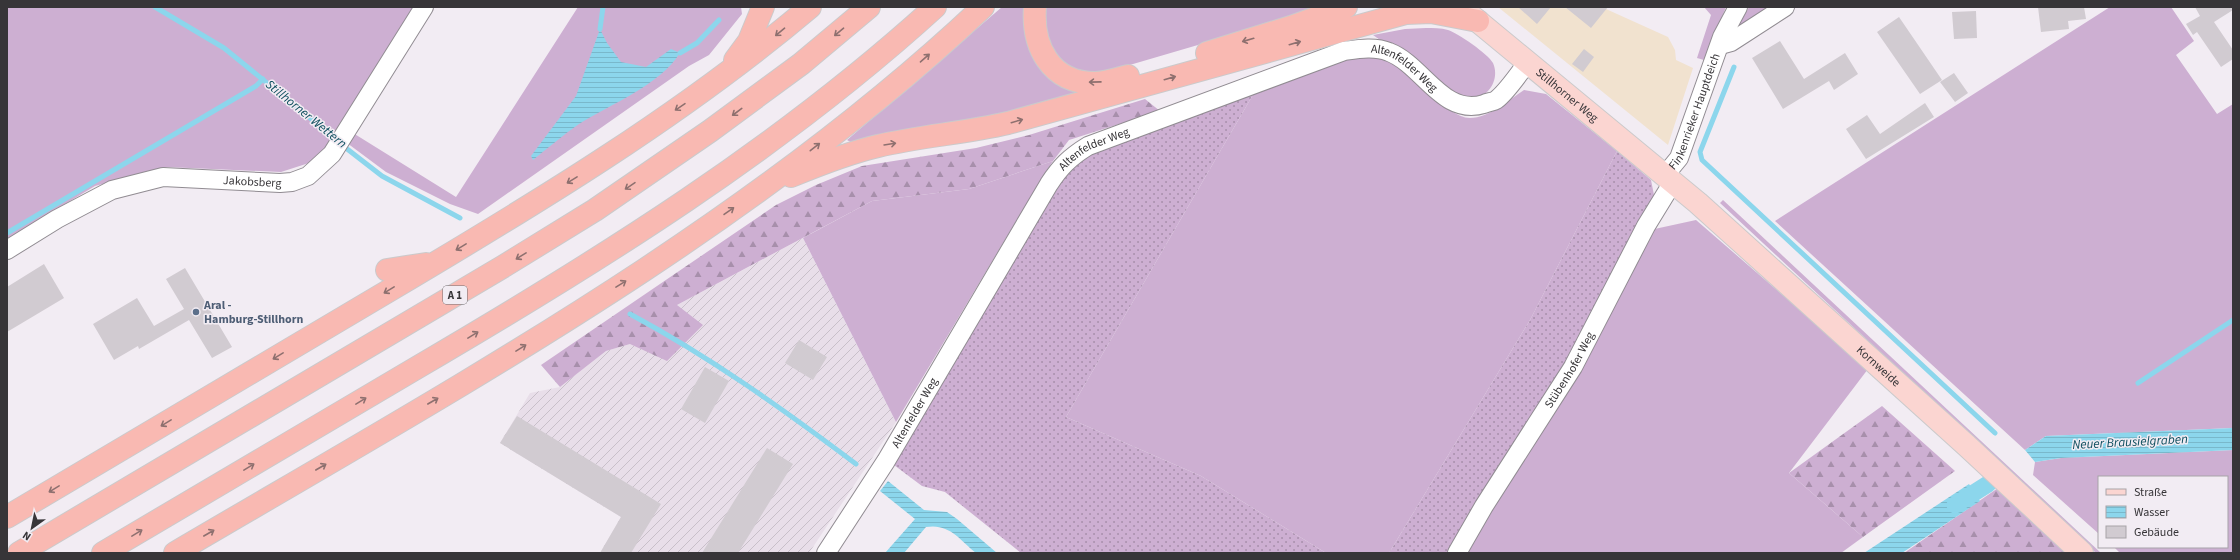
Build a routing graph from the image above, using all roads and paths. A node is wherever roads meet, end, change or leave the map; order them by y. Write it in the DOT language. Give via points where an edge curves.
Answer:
graph roads {
  1 [pos="424,7"];
  2 [pos="763,7"];
  3 [pos="810,7"];
  4 [pos="869,7"];
  5 [pos="935,7"];
  6 [pos="983,7"];
  7 [pos="1035,7"];
  8 [pos="1461,7"];
  9 [pos="1738,7"];
  10 [pos="1785,7"];
  11 [pos="1341,8"];
  12 [pos="1409,10"];
  13 [pos="1478,21"];
  14 [pos="1720,45"];
  15 [pos="1528,62"];
  16 [pos="712,85"];
  17 [pos="1669,178"];
  18 [pos="762,188"];
  19 [pos="7,250"];
  20 [pos="435,263"];
  21 [pos="387,270"];
  22 [pos="488,369"];
  23 [pos="466,398"];
  24 [pos="7,517"];
  25 [pos="19,553"];
  26 [pos="103,553"];
  27 [pos="175,553"];
  28 [pos="826,553"];
  29 [pos="1457,553"];
  30 [pos="2082,553"];
  1 -- 19 [label="street, Jakobsberg" via="332,154 308,176 292,182 163,177 112,190 57,219"];
  2 -- 16 [label="highway" via="749,41"];
  3 -- 16 [label="highway, one-way"];
  4 -- 25 [label="highway, A 1, one-way" via="801,64 716,127 595,210"];
  26 -- 5 [label="highway, one-way" via="533,299 621,244 738,165 829,96"];
  18 -- 6 [label="highway, one-way" via="895,83"];
  11 -- 7 [label="highway, one-way" via="1291,28 1113,80 1094,83 1076,80 1058,72 1047,60 1038,44 1034,24"];
  8 -- 13 [label="main road, Stillhorner Weg"];
  9 -- 14 [label="street, Finkenrieker Hauptdeich"];
  10 -- 14 [label="street, Finkenrieker Hauptdeich" via="1731,42"];
  12 -- 13 [label="highway"];
  18 -- 12 [label="highway, one-way" via="823,162 852,153 1008,123"];
  13 -- 15 [label="main road, Stillhorner Weg"];
  14 -- 17 [label="street, Finkenrieker Hauptdeich" via="1679,158"];
  15 -- 17 [label="main road, Stillhorner Weg"];
  15 -- 28 [label="street, Altenfelder Weg" via="1496,100 1465,106 1451,101 1405,61 1389,52 1374,48 1344,51 1088,146 1073,155 1060,166 886,460"];
  16 -- 20 [label="highway, one-way" via="576,177"];
  17 -- 29 [label="street, Stübenhofer Weg" via="1573,367"];
  17 -- 30 [label="main road, Kornweide"];
  22 -- 18 [label="highway, one-way" via="639,273"];
  20 -- 21 [label="highway"];
  20 -- 24 [label="highway, one-way"];
  22 -- 23 [label="highway"];
  27 -- 22 [label="highway, one-way"];
}
